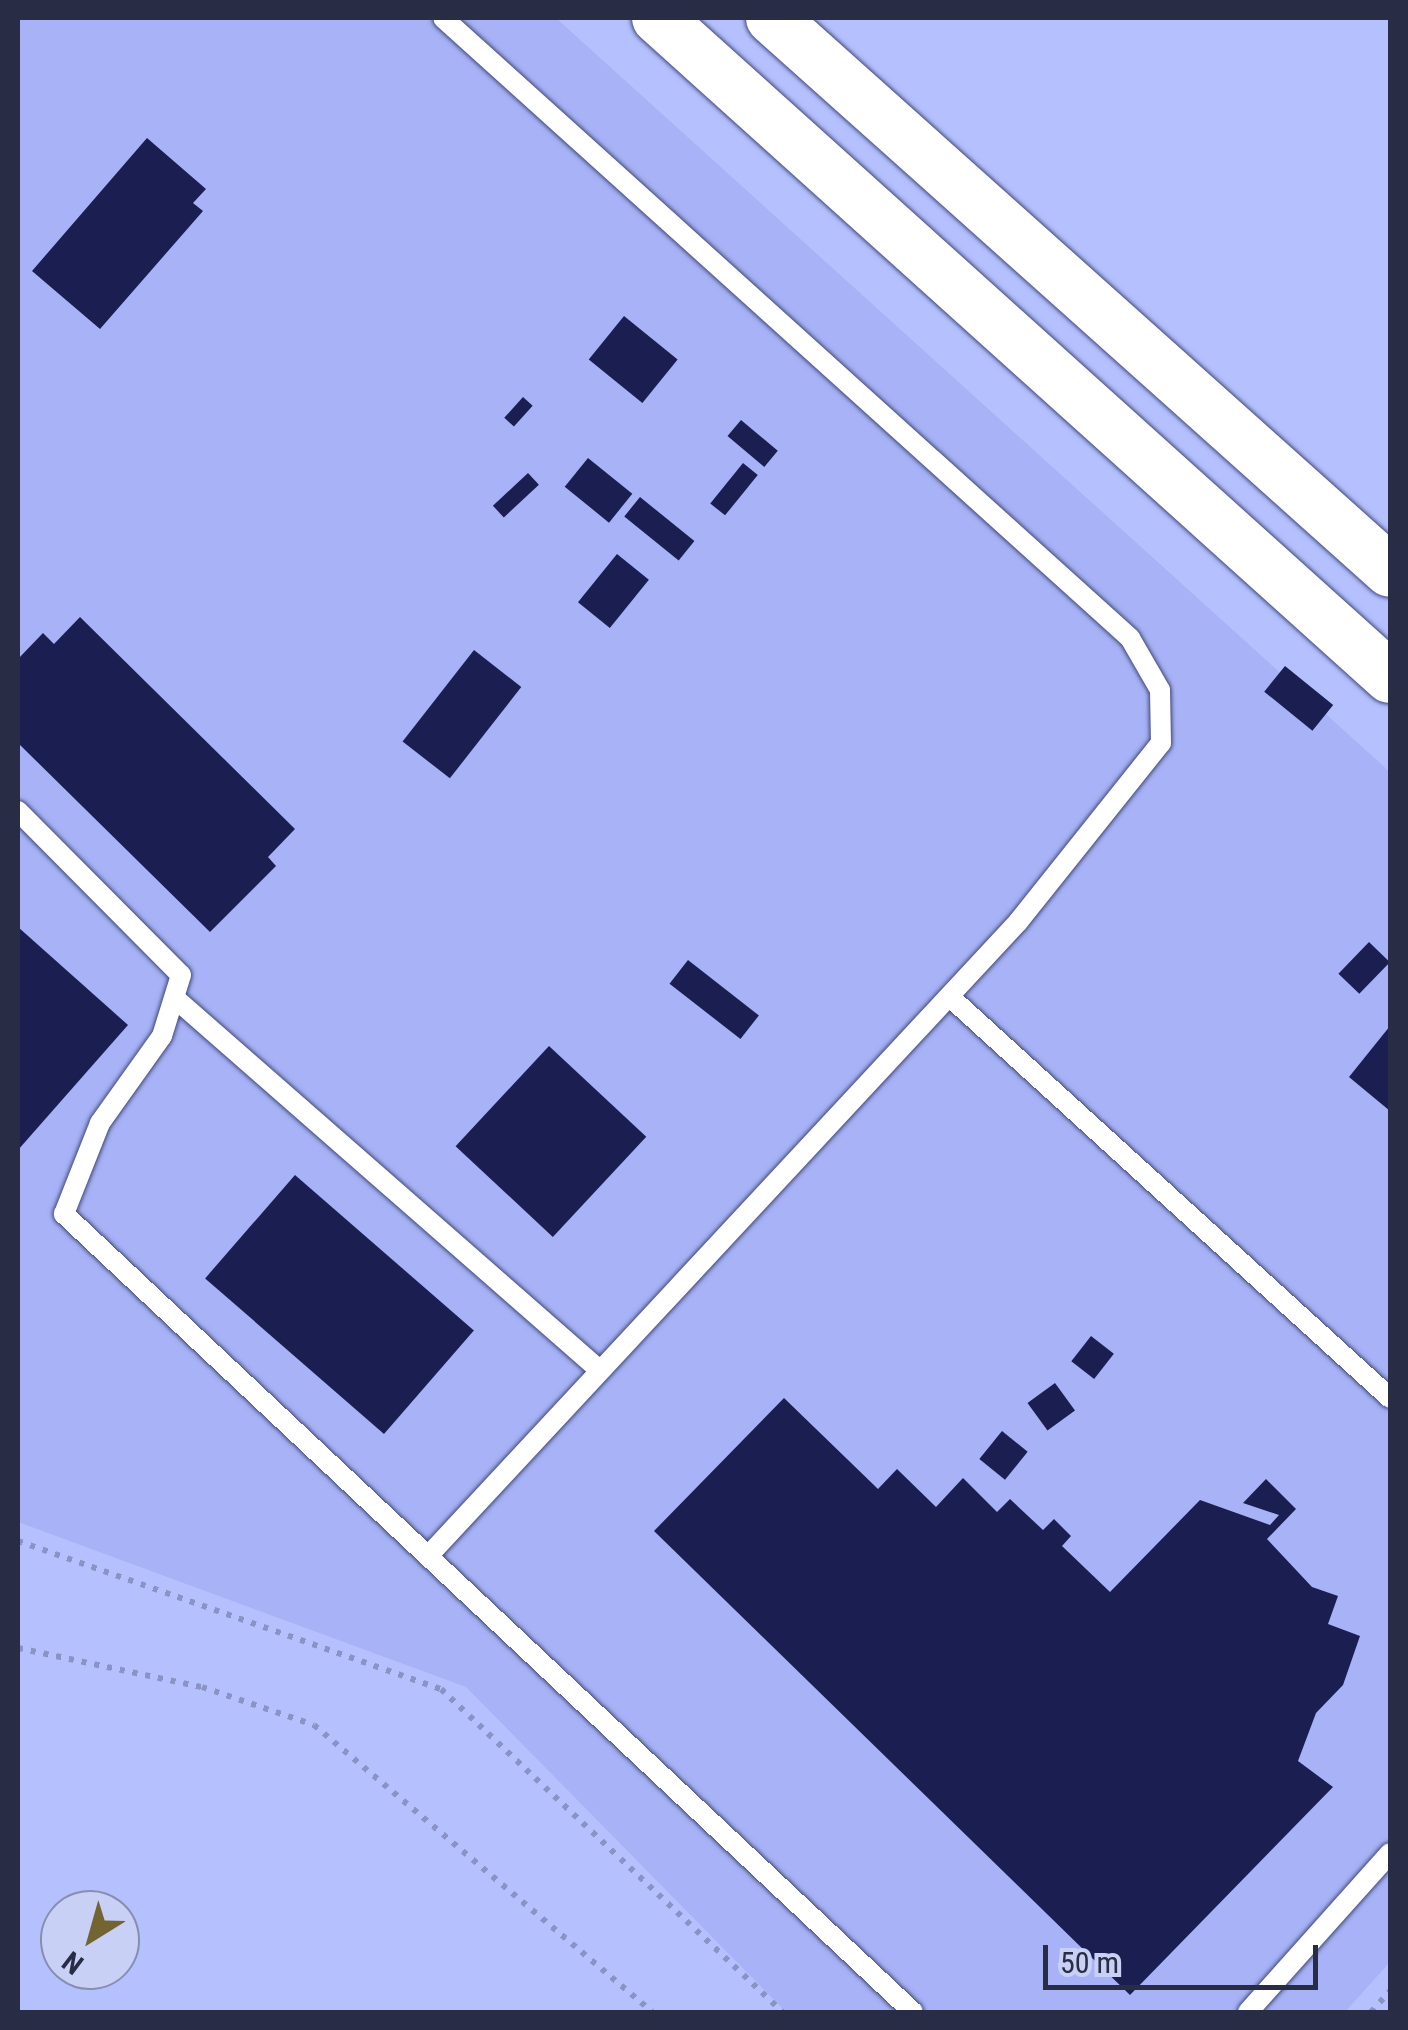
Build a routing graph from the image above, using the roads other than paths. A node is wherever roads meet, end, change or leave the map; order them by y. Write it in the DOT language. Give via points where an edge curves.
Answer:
graph roads {
  1 [pos="443,18"];
  2 [pos="658,18"];
  3 [pos="772,18"];
  4 [pos="1390,571"];
  5 [pos="1390,677"];
  6 [pos="18,811"];
  7 [pos="950,997"];
  8 [pos="177,1000"];
  9 [pos="596,1367"];
  10 [pos="1390,1398"];
  11 [pos="429,1554"];
  12 [pos="1390,1853"];
  13 [pos="912,2012"];
  14 [pos="1248,2012"];
  1 -- 7 [label="lane" via="1130,638 1160,690 1161,744"];
  2 -- 5 [label="main road"];
  3 -- 4 [label="main road"];
  6 -- 8 [label="lane" via="181,974"];
  7 -- 9 [label="lane"];
  7 -- 10 [label="lane"];
  8 -- 9 [label="lane"];
  8 -- 11 [label="lane" via="162,1036 100,1123 64,1214"];
  9 -- 11 [label="lane"];
  11 -- 13 [label="lane"];
  12 -- 14 [label="lane"];
}
